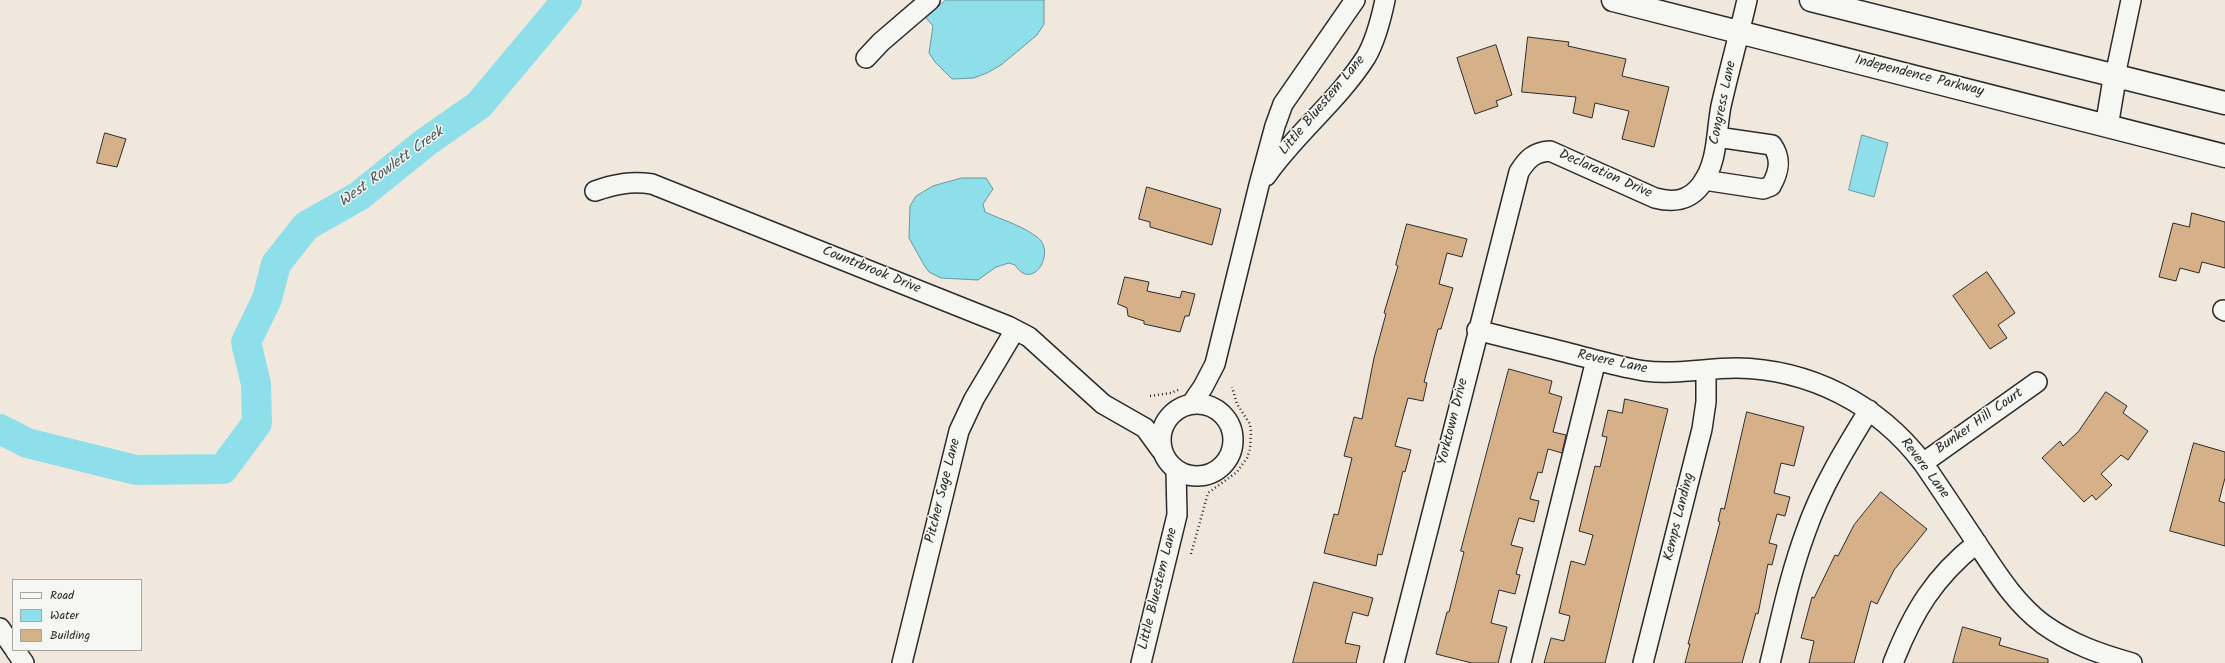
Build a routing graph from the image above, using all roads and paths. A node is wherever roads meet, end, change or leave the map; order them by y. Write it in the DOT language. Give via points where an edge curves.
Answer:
graph roads {
  1 [pos="930,0"];
  2 [pos="1355,0"];
  3 [pos="1385,0"];
  4 [pos="1613,0"];
  5 [pos="1747,0"];
  6 [pos="1811,0"];
  7 [pos="2131,0"];
  8 [pos="1740,31"];
  9 [pos="866,58"];
  10 [pos="2115,76"];
  11 [pos="2225,103"];
  12 [pos="2107,124"];
  13 [pos="1717,137"];
  14 [pos="2225,156"];
  15 [pos="1704,180"];
  16 [pos="1515,182"];
  17 [pos="1259,185"];
  18 [pos="595,191"];
  19 [pos="1686,199"];
  20 [pos="1014,330"];
  21 [pos="1477,330"];
  22 [pos="1596,360"];
  23 [pos="1214,364"];
  24 [pos="1706,370"];
  25 [pos="2037,382"];
  26 [pos="1183,387"];
  27 [pos="1232,387"];
  28 [pos="1150,396"];
  29 [pos="1192,403"];
  30 [pos="1869,410"];
  31 [pos="1123,414"];
  32 [pos="1170,414"];
  33 [pos="1225,416"];
  34 [pos="1161,450"];
  35 [pos="1923,463"];
  36 [pos="1176,470"];
  37 [pos="1210,474"];
  38 [pos="1177,515"];
  39 [pos="1977,543"];
  40 [pos="1192,554"];
  41 [pos="0,628"];
  42 [pos="12,646"];
  43 [pos="16,651"];
  44 [pos="24,663"];
  45 [pos="902,663"];
  46 [pos="1140,663"];
  47 [pos="1394,663"];
  48 [pos="1521,663"];
  49 [pos="1643,663"];
  50 [pos="1770,663"];
  51 [pos="1893,663"];
  52 [pos="2132,663"];
  1 -- 9 [label="street"];
  2 -- 17 [label="street, Little Bluestem Lane" via="1283,104"];
  3 -- 17 [label="street, Little Bluestem Lane" via="1375,37 1366,57 1349,80 1279,157"];
  4 -- 8 [label="main road, Independence Parkway"];
  5 -- 8 [label="street, Congress Lane"];
  6 -- 10 [label="main road"];
  7 -- 10 [label="street"];
  8 -- 12 [label="main road, Independence Parkway"];
  8 -- 13 [label="street, Congress Lane" via="1721,108"];
  10 -- 11 [label="main road"];
  10 -- 12 [label="main road"];
  12 -- 14 [label="main road, Independence Parkway"];
  13 -- 15 [label="street, Congress Lane"];
  13 -- 15 [label="street" via="1772,145 1777,152 1778,174 1771,186 1763,190"];
  15 -- 19 [label="street, Congress Lane"];
  16 -- 19 [label="street, Declaration Drive" via="1526,161 1540,152 1550,151 1656,198 1666,201"];
  16 -- 21 [label="street, Yorktown Drive"];
  17 -- 23 [label="street, Little Bluestem Lane"];
  18 -- 20 [label="street, Countrbrook Drive" via="617,183 652,184 979,313"];
  20 -- 31 [label="street, Countrbrook Drive" via="1029,337 1103,404"];
  20 -- 45 [label="street, Pitcher Sage Lane" via="974,399 959,431"];
  21 -- 22 [label="street, Revere Lane"];
  21 -- 47 [label="street, Yorktown Drive"];
  22 -- 24 [label="street, Revere Lane" via="1655,372"];
  22 -- 48 [label="street"];
  23 -- 29 [label="street, Little Bluestem Lane" via="1204,387"];
  23 -- 33 [label="street, Little Bluestem Lane" via="1216,386"];
  24 -- 30 [label="street, Revere Lane" via="1753,369 1794,376 1833,389"];
  24 -- 49 [label="street, Kemps Landing" via="1706,402 1702,428"];
  25 -- 35 [label="street, Bunker Hill Court"];
  26 -- 28 [label="path" via="1171,393"];
  27 -- 40 [label="path" via="1237,404 1250,424 1250,449 1237,472 1208,493"];
  29 -- 32 [label="street"];
  29 -- 33 [label="street" via="1216,408"];
  30 -- 35 [label="street, Revere Lane" via="1896,432"];
  30 -- 50 [label="street" via="1825,486 1806,530 1791,573"];
  31 -- 32 [label="street, Countrbrook Drive"];
  31 -- 34 [label="street, Countrbrook Drive" via="1145,428"];
  32 -- 34 [label="street" via="1162,430"];
  33 -- 37 [label="street" via="1231,425 1232,449 1228,459"];
  34 -- 36 [label="street"];
  35 -- 39 [label="street, Revere Lane"];
  36 -- 37 [label="street" via="1187,475"];
  36 -- 38 [label="street, Little Bluestem Lane"];
  37 -- 38 [label="street, Little Bluestem Lane" via="1197,482"];
  38 -- 46 [label="street, Little Bluestem Lane"];
  39 -- 51 [label="street" via="1948,568 1925,597 1906,630"];
  39 -- 52 [label="street, Revere Lane" via="2012,594 2042,623 2085,648"];
  41 -- 42 [label="street"];
  43 -- 44 [label="street"];
}
